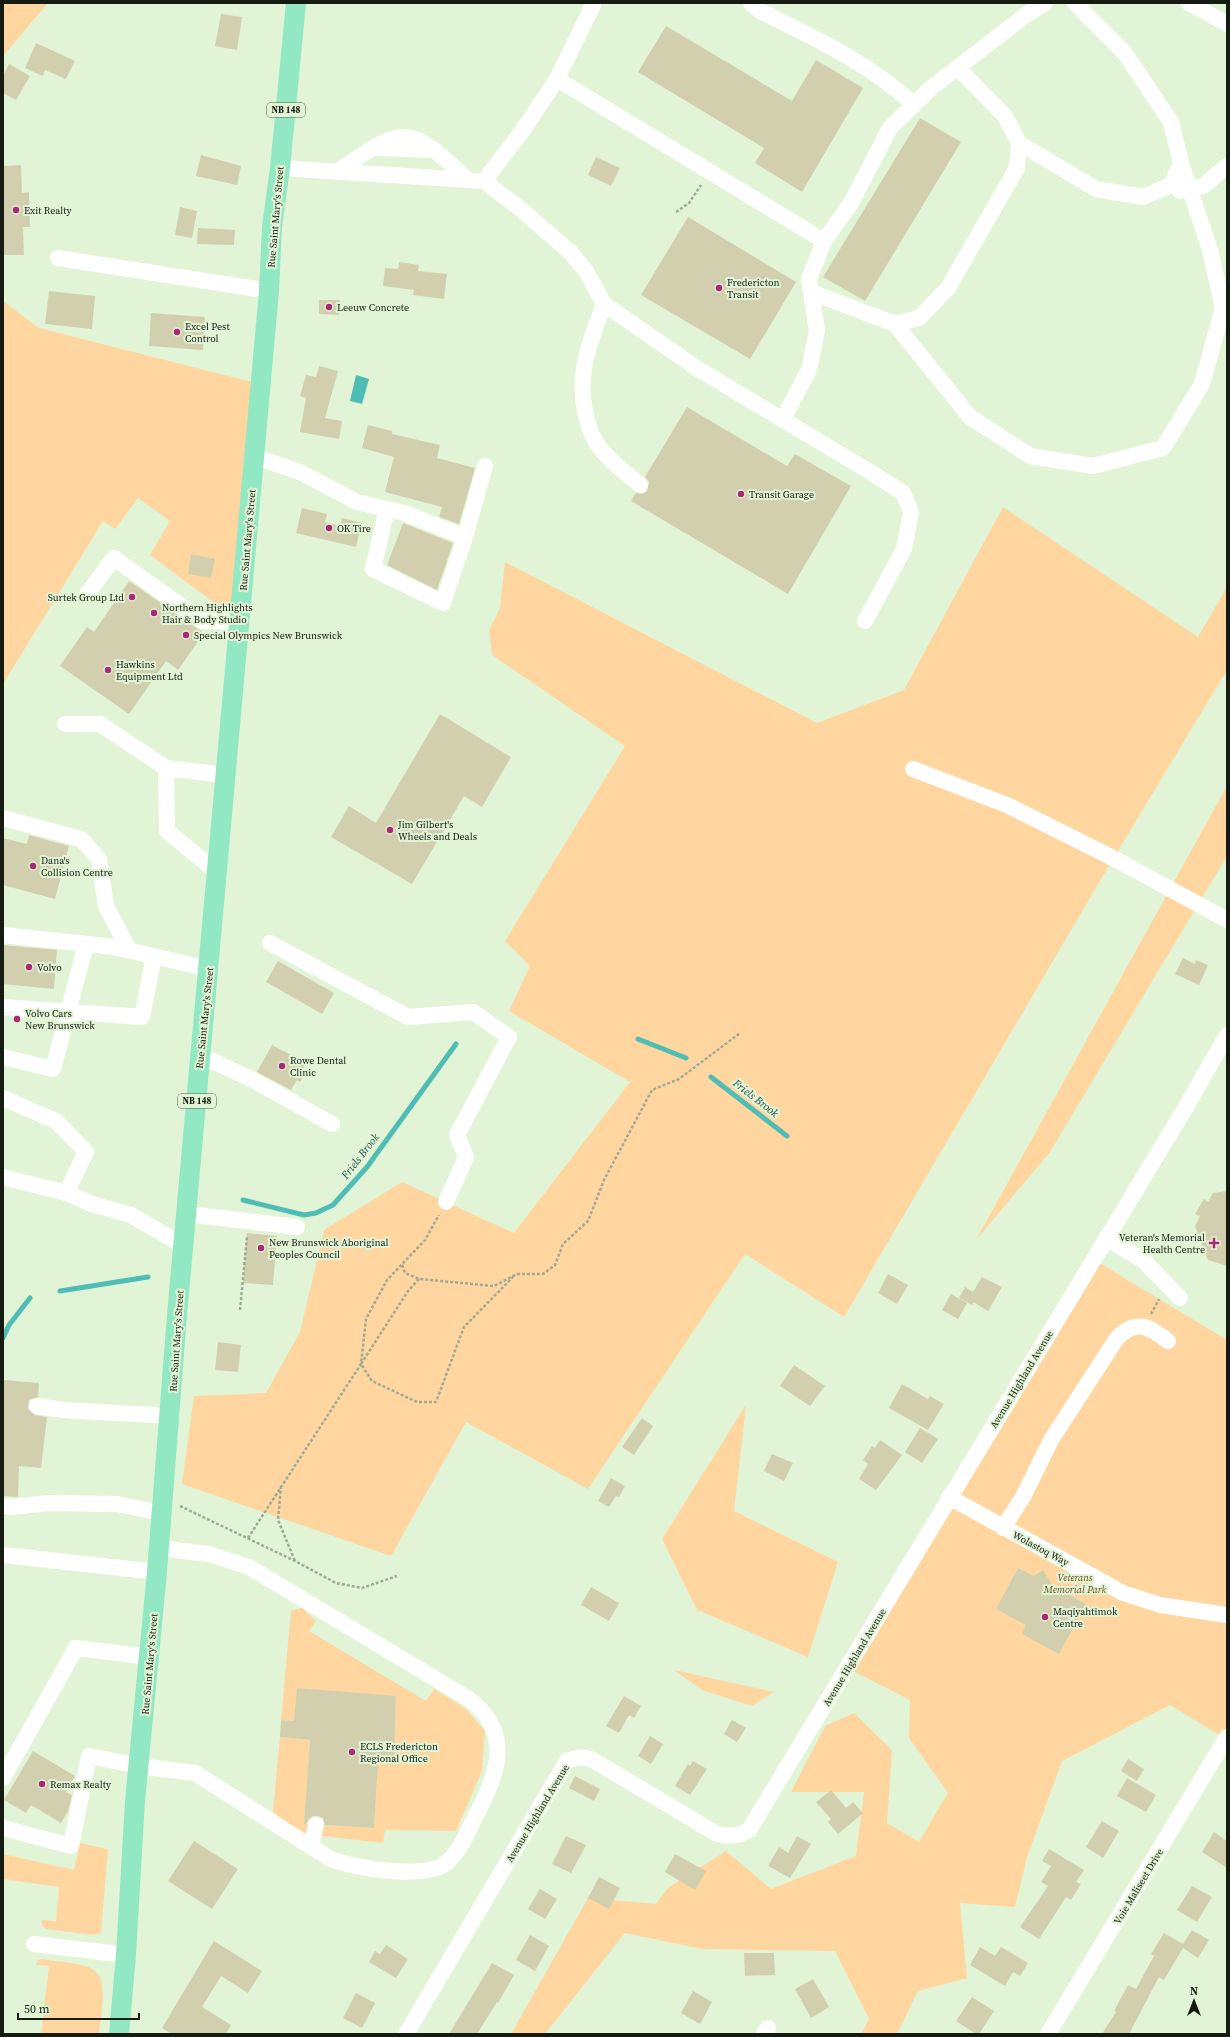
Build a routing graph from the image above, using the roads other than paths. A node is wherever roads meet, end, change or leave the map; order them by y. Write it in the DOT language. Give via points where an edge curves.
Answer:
graph roads {
  1 [pos="296,3"];
  2 [pos="594,3"];
  3 [pos="752,3"];
  4 [pos="1045,3"];
  5 [pos="1075,3"];
  6 [pos="1189,3"];
  7 [pos="1227,24"];
  8 [pos="958,68"];
  9 [pos="557,79"];
  10 [pos="914,105"];
  11 [pos="1019,143"];
  12 [pos="1181,163"];
  13 [pos="1227,166"];
  14 [pos="280,168"];
  15 [pos="337,172"];
  16 [pos="468,180"];
  17 [pos="484,181"];
  18 [pos="1190,189"];
  19 [pos="1143,197"];
  20 [pos="824,240"];
  21 [pos="58,258"];
  22 [pos="269,291"];
  23 [pos="811,292"];
  24 [pos="604,304"];
  25 [pos="895,324"];
  26 [pos="783,419"];
  27 [pos="254,456"];
  28 [pos="485,466"];
  29 [pos="640,485"];
  30 [pos="387,509"];
  31 [pos="465,537"];
  32 [pos="87,594"];
  33 [pos="865,620"];
  34 [pos="240,622"];
  35 [pos="65,724"];
  36 [pos="166,768"];
  37 [pos="913,769"];
  38 [pos="225,775"];
  39 [pos="3,818"];
  40 [pos="218,873"];
  41 [pos="1227,920"];
  42 [pos="3,935"];
  43 [pos="270,943"];
  44 [pos="86,944"];
  45 [pos="129,950"];
  46 [pos="154,956"];
  47 [pos="209,969"];
  48 [pos="3,1007"];
  49 [pos="68,1011"];
  50 [pos="1227,1035"];
  51 [pos="200,1054"];
  52 [pos="3,1057"];
  53 [pos="3,1098"];
  54 [pos="332,1124"];
  55 [pos="4,1181"];
  56 [pos="66,1193"];
  57 [pos="446,1202"];
  58 [pos="187,1214"];
  59 [pos="297,1227"];
  60 [pos="1106,1238"];
  61 [pos="184,1246"];
  62 [pos="1180,1298"];
  63 [pos="1168,1341"];
  64 [pos="37,1406"];
  65 [pos="170,1416"];
  66 [pos="949,1497"];
  67 [pos="3,1506"];
  68 [pos="161,1513"];
  69 [pos="1003,1528"];
  70 [pos="159,1548"];
  71 [pos="3,1555"];
  72 [pos="158,1572"];
  73 [pos="1227,1615"];
  74 [pos="149,1657"];
  75 [pos="1227,1737"];
  76 [pos="139,1766"];
  77 [pos="3,1778"];
  78 [pos="316,1824"];
  79 [pos="3,1828"];
  80 [pos="311,1846"];
  81 [pos="34,1944"];
  82 [pos="126,1955"];
  83 [pos="119,2034"];
  84 [pos="406,2034"];
  85 [pos="1048,2034"];
  1 -- 14 [label="main road, Rue Saint Mary's Street / NB 148"];
  2 -- 9 [label="street"];
  3 -- 10 [label="street" via="760,11 850,56 893,86"];
  4 -- 8 [label="street"];
  5 -- 12 [label="street" via="1124,52 1171,122"];
  6 -- 7 [label="street"];
  8 -- 10 [label="street" via="931,88"];
  8 -- 11 [label="street" via="1005,116"];
  9 -- 17 [label="street" via="524,130"];
  9 -- 20 [label="street"];
  10 -- 20 [label="street" via="890,128 851,203"];
  11 -- 19 [label="street" via="1096,189"];
  11 -- 25 [label="street" via="1017,168 948,288 919,318"];
  12 -- 18 [label="street"];
  12 -- 19 [label="street" via="1171,185"];
  13 -- 18 [label="street" via="1204,186"];
  14 -- 15 [label="street"];
  14 -- 22 [label="main road, Rue Saint Mary's Street / NB 148" via="272,227"];
  15 -- 16 [label="street"];
  15 -- 16 [label="street" via="390,138 403,136 420,139 436,150"];
  16 -- 17 [label="street"];
  17 -- 24 [label="street" via="570,252 586,271"];
  18 -- 19 [label="street"];
  18 -- 25 [label="street" via="1210,250 1223,308 1202,384 1163,448 1093,466 1030,456 970,416"];
  20 -- 23 [label="street" via="809,279"];
  21 -- 22 [label="street"];
  22 -- 27 [label="main road, Rue Saint Mary's Street / NB 148"];
  23 -- 25 [label="street"];
  23 -- 26 [label="street" via="817,331 808,370"];
  24 -- 26 [label="street" via="698,369"];
  24 -- 29 [label="street" via="585,356 583,405 592,437 612,462"];
  26 -- 33 [label="street" via="903,493 911,512 904,549"];
  27 -- 30 [label="street" via="302,473 357,502"];
  27 -- 34 [label="main road, Rue Saint Mary's Street / NB 148"];
  28 -- 31 [label="street"];
  30 -- 31 [label="street"];
  30 -- 31 [label="street" via="373,569 443,603"];
  32 -- 34 [label="street" via="114,558 202,620"];
  34 -- 38 [label="main road, Rue Saint Mary's Street / NB 148"];
  35 -- 36 [label="street" via="100,724"];
  36 -- 38 [label="street"];
  36 -- 40 [label="street" via="167,831"];
  37 -- 41 [label="street" via="1014,809 1113,858"];
  38 -- 40 [label="main road, Rue Saint Mary's Street / NB 148"];
  39 -- 45 [label="street" via="81,839 99,859 106,906"];
  40 -- 47 [label="main road, Rue Saint Mary's Street / NB 148"];
  42 -- 44 [label="street"];
  43 -- 57 [label="street" via="408,1017 473,1012 509,1037 457,1136 466,1156"];
  44 -- 45 [label="street"];
  44 -- 49 [label="street"];
  45 -- 46 [label="street"];
  46 -- 47 [label="street"];
  46 -- 49 [label="street" via="142,1017"];
  47 -- 51 [label="main road, Rue Saint Mary's Street / NB 148"];
  48 -- 49 [label="street"];
  49 -- 52 [label="street" via="53,1069"];
  50 -- 60 [label="street, Avenue Highland Avenue"];
  51 -- 54 [label="street"];
  51 -- 58 [label="main road, Rue Saint Mary's Street / NB 148"];
  53 -- 56 [label="street" via="56,1122 86,1152"];
  55 -- 56 [label="street"];
  56 -- 61 [label="street" via="95,1205 131,1215"];
  58 -- 59 [label="street"];
  58 -- 61 [label="main road, Rue Saint Mary's Street / NB 148"];
  60 -- 62 [label="street" via="1143,1260"];
  60 -- 66 [label="street, Avenue Highland Avenue"];
  61 -- 65 [label="main road, Rue Saint Mary's Street / NB 148"];
  63 -- 69 [label="street" via="1150,1327 1137,1326 1125,1331 1118,1338 1051,1440 1023,1497"];
  64 -- 65 [label="street" via="63,1410"];
  65 -- 68 [label="main road, Rue Saint Mary's Street / NB 148"];
  66 -- 69 [label="street, Wolastoq Way"];
  66 -- 84 [label="street, Avenue Highland Avenue" via="749,1830 728,1837 717,1834 592,1760 576,1757 567,1761"];
  67 -- 68 [label="street" via="50,1503 117,1504"];
  68 -- 70 [label="main road, Rue Saint Mary's Street / NB 148"];
  69 -- 73 [label="street, Wolastoq Way" via="1124,1593 1160,1605"];
  70 -- 72 [label="main road, Rue Saint Mary's Street / NB 148"];
  70 -- 80 [label="street" via="209,1554 236,1561 258,1572 469,1699 483,1709 493,1724 497,1740 496,1772 456,1854 445,1864 420,1872 361,1868 343,1864"];
  71 -- 72 [label="street"];
  72 -- 74 [label="main road, Rue Saint Mary's Street / NB 148"];
  74 -- 76 [label="main road, Rue Saint Mary's Street / NB 148"];
  74 -- 77 [label="street" via="76,1648"];
  75 -- 85 [label="street, Voie Maliseet Drive"];
  76 -- 79 [label="street" via="89,1756 71,1846"];
  76 -- 80 [label="street" via="195,1773"];
  76 -- 82 [label="main road, Rue Saint Mary's Street / NB 148"];
  78 -- 80 [label="street"];
  81 -- 82 [label="street"];
  82 -- 83 [label="main road, Rue Saint Mary's Street / NB 148"];
}
